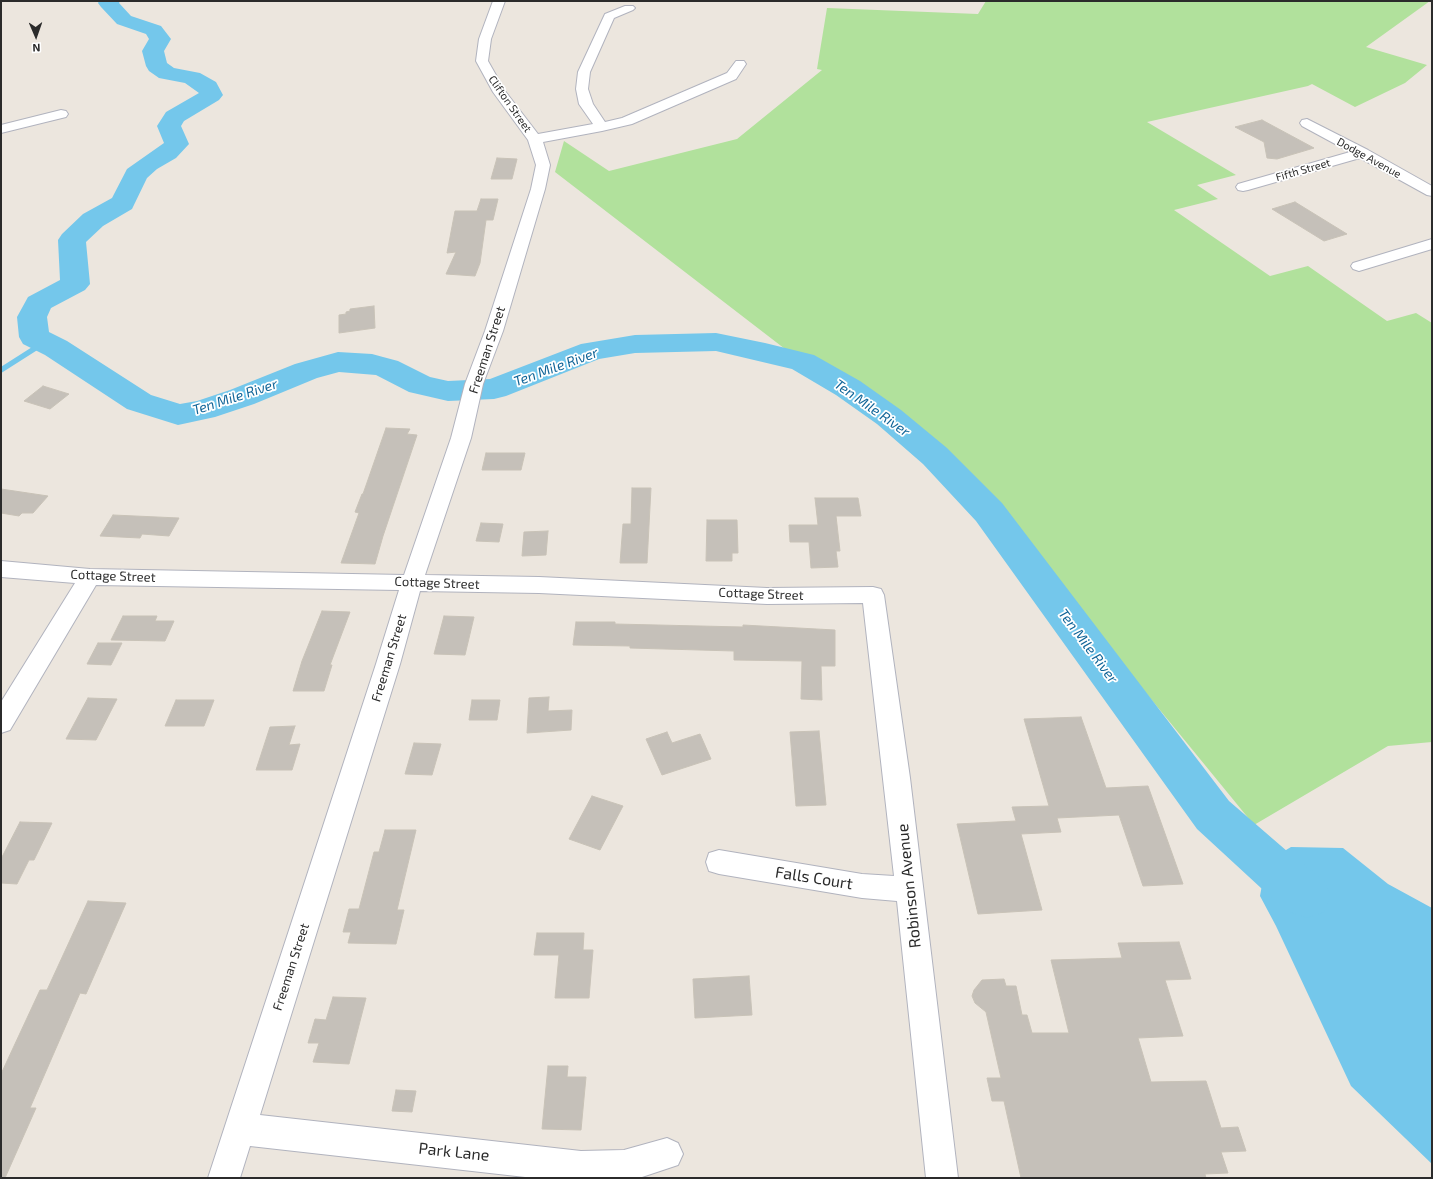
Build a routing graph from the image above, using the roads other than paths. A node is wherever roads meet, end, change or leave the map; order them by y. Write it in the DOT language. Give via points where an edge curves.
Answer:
graph roads {
  1 [pos="499,1"];
  2 [pos="629,8"];
  3 [pos="740,64"];
  4 [pos="61,114"];
  5 [pos="1307,123"];
  6 [pos="602,127"];
  7 [pos="1,129"];
  8 [pos="535,139"];
  9 [pos="1363,153"];
  10 [pos="1244,187"];
  11 [pos="1432,192"];
  12 [pos="1432,244"];
  13 [pos="1359,266"];
  14 [pos="1,569"];
  15 [pos="90,577"];
  16 [pos="412,582"];
  17 [pos="873,595"];
  18 [pos="1,723"];
  19 [pos="719,862"];
  20 [pos="910,889"];
  21 [pos="240,1129"];
  22 [pos="667,1154"];
  23 [pos="224,1178"];
  24 [pos="942,1178"];
  1 -- 8 [label="street, Clifton Street" via="485,39 482,61 499,92"];
  2 -- 6 [label="street" via="610,16 584,72 582,89 586,104"];
  3 -- 6 [label="street" via="732,76 627,121"];
  4 -- 7 [label="street"];
  5 -- 9 [label="street, Dodge Avenue"];
  6 -- 8 [label="street"];
  8 -- 16 [label="street, Freeman Street" via="543,165 538,188 494,331 474,384 461,438"];
  9 -- 10 [label="street, Fifth Street"];
  9 -- 11 [label="street, Dodge Avenue"];
  12 -- 13 [label="street"];
  14 -- 15 [label="street, Cottage Street"];
  15 -- 16 [label="street, Cottage Street"];
  15 -- 18 [label="street"];
  16 -- 17 [label="street, Cottage Street" via="649,589 767,596"];
  16 -- 21 [label="street, Freeman Street"];
  17 -- 20 [label="street, Robinson Avenue"];
  19 -- 20 [label="street, Falls Court" via="862,886"];
  20 -- 24 [label="street, Robinson Avenue"];
  21 -- 22 [label="street, Park Lane" via="581,1167 624,1166"];
  21 -- 23 [label="street, Freeman Street"];
}
